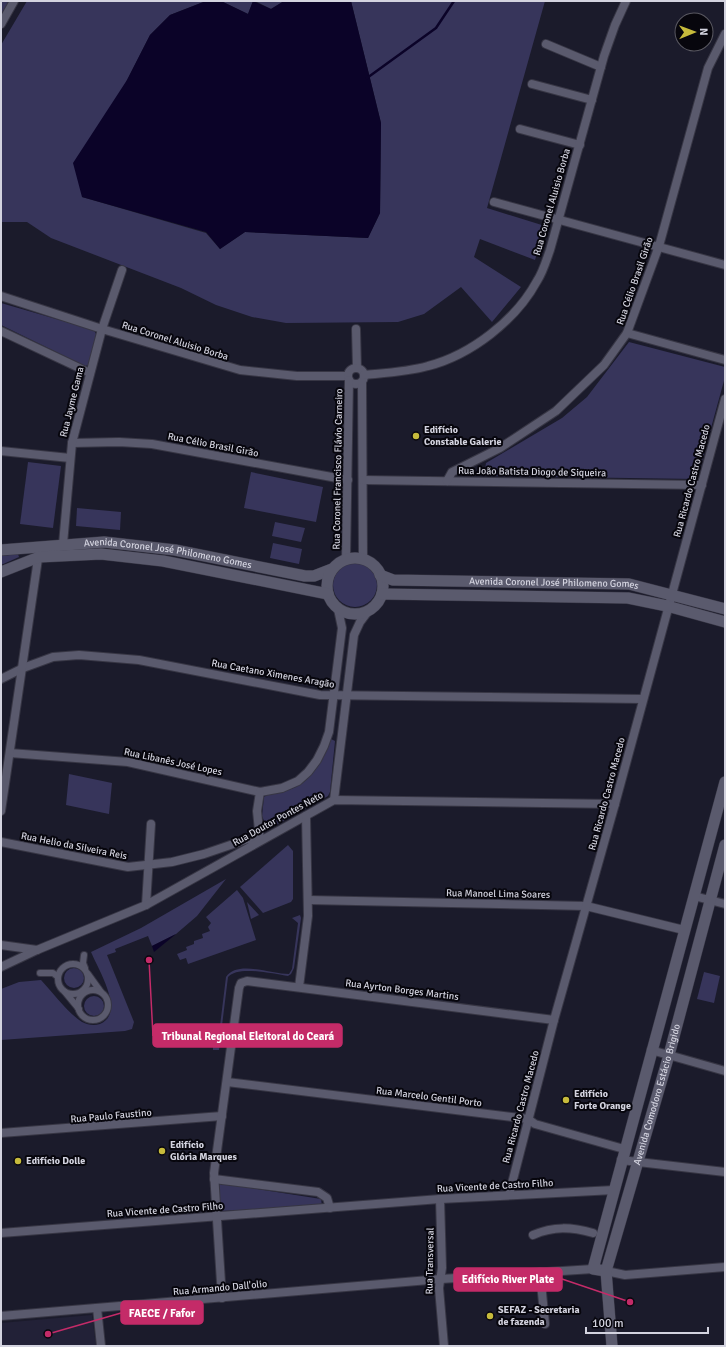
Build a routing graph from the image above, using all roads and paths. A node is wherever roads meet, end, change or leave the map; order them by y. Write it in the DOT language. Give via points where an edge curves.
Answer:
graph roads {
  1 [pos="14,1"];
  2 [pos="626,1"];
  3 [pos="1,24"];
  4 [pos="725,34"];
  5 [pos="546,44"];
  6 [pos="601,67"];
  7 [pos="532,84"];
  8 [pos="592,100"];
  9 [pos="520,129"];
  10 [pos="580,145"];
  11 [pos="494,202"];
  12 [pos="559,219"];
  13 [pos="659,246"];
  14 [pos="725,265"];
  15 [pos="122,270"];
  16 [pos="1,296"];
  17 [pos="356,329"];
  18 [pos="102,330"];
  19 [pos="1,331"];
  20 [pos="627,333"];
  21 [pos="725,360"];
  22 [pos="357,368"];
  23 [pos="90,373"];
  24 [pos="348,378"];
  25 [pos="363,378"];
  26 [pos="725,399"];
  27 [pos="72,443"];
  28 [pos="1,451"];
  29 [pos="348,456"];
  30 [pos="362,456"];
  31 [pos="70,458"];
  32 [pos="348,480"];
  33 [pos="363,480"];
  34 [pos="447,481"];
  35 [pos="702,485"];
  36 [pos="348,513"];
  37 [pos="363,513"];
  38 [pos="63,544"];
  39 [pos="137,545"];
  40 [pos="1,550"];
  41 [pos="39,552"];
  42 [pos="135,558"];
  43 [pos="346,559"];
  44 [pos="363,559"];
  45 [pos="253,565"];
  46 [pos="332,569"];
  47 [pos="1,572"];
  48 [pos="380,575"];
  49 [pos="249,578"];
  50 [pos="500,582"];
  51 [pos="602,584"];
  52 [pos="328,594"];
  53 [pos="382,594"];
  54 [pos="671,594"];
  55 [pos="499,595"];
  56 [pos="602,597"];
  57 [pos="667,606"];
  58 [pos="338,609"];
  59 [pos="725,609"];
  60 [pos="369,610"];
  61 [pos="725,622"];
  62 [pos="22,668"];
  63 [pos="1,679"];
  64 [pos="335,696"];
  65 [pos="347,696"];
  66 [pos="643,699"];
  67 [pos="329,732"];
  68 [pos="341,733"];
  69 [pos="10,753"];
  70 [pos="725,782"];
  71 [pos="260,792"];
  72 [pos="334,800"];
  73 [pos="615,804"];
  74 [pos="1,811"];
  75 [pos="306,816"];
  76 [pos="151,824"];
  77 [pos="260,840"];
  78 [pos="1,842"];
  79 [pos="725,845"];
  80 [pos="149,866"];
  81 [pos="694,896"];
  82 [pos="308,900"];
  83 [pos="710,900"];
  84 [pos="725,904"];
  85 [pos="146,905"];
  86 [pos="586,906"];
  87 [pos="684,930"];
  88 [pos="1,945"];
  89 [pos="37,950"];
  90 [pos="84,955"];
  91 [pos="1,967"];
  92 [pos="86,971"];
  93 [pos="40,973"];
  94 [pos="58,977"];
  95 [pos="300,987"];
  96 [pos="64,991"];
  97 [pos="101,992"];
  98 [pos="79,1009"];
  99 [pos="554,1020"];
  100 [pos="651,1050"];
  101 [pos="669,1055"];
  102 [pos="725,1071"];
  103 [pos="227,1082"];
  104 [pos="222,1116"];
  105 [pos="528,1119"];
  106 [pos="1,1133"];
  107 [pos="624,1149"];
  108 [pos="621,1160"];
  109 [pos="637,1162"];
  110 [pos="725,1172"];
  111 [pos="214,1179"];
  112 [pos="614,1190"];
  113 [pos="509,1195"];
  114 [pos="440,1199"];
  115 [pos="330,1208"];
  116 [pos="217,1216"];
  117 [pos="1,1233"];
  118 [pos="597,1234"];
  119 [pos="533,1235"];
  120 [pos="725,1267"];
  121 [pos="593,1270"];
  122 [pos="606,1271"];
  123 [pos="540,1272"];
  124 [pos="441,1279"];
  125 [pos="222,1298"];
  126 [pos="96,1308"];
  127 [pos="1,1316"];
  128 [pos="545,1324"];
  129 [pos="101,1346"];
  130 [pos="444,1346"];
  131 [pos="612,1346"];
  1 -- 3 [label="street"];
  2 -- 6 [label="street, Rua Coronel Aluisio Borba"];
  4 -- 13 [label="street, Rua Célio Brasil Girão" via="714,53 701,90"];
  5 -- 6 [label="street"];
  6 -- 8 [label="street, Rua Coronel Aluisio Borba"];
  7 -- 8 [label="street"];
  8 -- 10 [label="street, Rua Coronel Aluisio Borba"];
  9 -- 10 [label="street"];
  10 -- 12 [label="street, Rua Coronel Aluisio Borba"];
  11 -- 12 [label="street"];
  12 -- 13 [label="street"];
  12 -- 25 [label="street, Rua Coronel Aluisio Borba" via="538,281 525,301 484,339 465,351 428,366"];
  13 -- 14 [label="street"];
  13 -- 20 [label="street, Rua Célio Brasil Girão"];
  15 -- 18 [label="street, Rua Jayme Gama"];
  16 -- 18 [label="street, Rua Coronel Aluisio Borba"];
  17 -- 22 [label="street"];
  18 -- 23 [label="street, Rua Jayme Gama"];
  18 -- 24 [label="street, Rua Coronel Aluisio Borba" via="240,370"];
  19 -- 23 [label="street"];
  20 -- 21 [label="street"];
  20 -- 34 [label="street, Rua Célio Brasil Girão" via="604,365 556,411 500,448 452,472"];
  22 -- 24 [label="street" via="350,370"];
  22 -- 25 [label="street" via="360,369"];
  23 -- 27 [label="street, Rua Jayme Gama"];
  24 -- 25 [label="street" via="356,385"];
  24 -- 29 [label="street, Rua Coronel Francisco Flávio Carneiro"];
  25 -- 30 [label="street"];
  26 -- 35 [label="street, Rua Ricardo Castro Macedo"];
  27 -- 31 [label="street, Rua Jayme Gama"];
  27 -- 32 [label="street, Rua Célio Brasil Girão" via="152,444"];
  28 -- 31 [label="street"];
  29 -- 30 [label="street"];
  29 -- 32 [label="street, Rua Coronel Francisco Flávio Carneiro"];
  30 -- 33 [label="street"];
  31 -- 38 [label="street, Rua Jayme Gama"];
  32 -- 36 [label="street, Rua Coronel Francisco Flávio Carneiro"];
  33 -- 34 [label="street, Rua João Batista Diogo de Siqueira"];
  33 -- 37 [label="street"];
  34 -- 35 [label="street, Rua João Batista Diogo de Siqueira"];
  35 -- 54 [label="street, Rua Ricardo Castro Macedo"];
  36 -- 37 [label="street"];
  36 -- 43 [label="street, Rua Coronel Francisco Flávio Carneiro"];
  37 -- 44 [label="street"];
  38 -- 39 [label="main road, Avenida Coronel José Philomeno Gomes" via="104,542"];
  38 -- 41 [label="main road, Avenida Coronel José Philomeno Gomes"];
  39 -- 42 [label="main road"];
  39 -- 45 [label="main road, Avenida Coronel José Philomeno Gomes"];
  40 -- 41 [label="main road, Avenida Coronel José Philomeno Gomes"];
  41 -- 42 [label="main road, Avenida Coronel José Philomeno Gomes"];
  41 -- 47 [label="main road, Avenida Coronel José Philomeno Gomes"];
  41 -- 62 [label="street"];
  42 -- 49 [label="main road, Avenida Coronel José Philomeno Gomes"];
  43 -- 44 [label="main road"];
  43 -- 46 [label="main road"];
  44 -- 48 [label="main road" via="374,565"];
  45 -- 46 [label="main road, Avenida Coronel José Philomeno Gomes" via="305,576 314,576"];
  45 -- 49 [label="main road"];
  46 -- 52 [label="main road" via="327,581"];
  48 -- 50 [label="main road, Avenida Coronel José Philomeno Gomes" via="393,580"];
  48 -- 53 [label="main road" via="383,584"];
  49 -- 52 [label="main road, Avenida Coronel José Philomeno Gomes"];
  50 -- 51 [label="main road, Avenida Coronel José Philomeno Gomes"];
  50 -- 55 [label="main road"];
  51 -- 54 [label="main road, Avenida Coronel José Philomeno Gomes" via="637,585"];
  51 -- 56 [label="main road"];
  52 -- 58 [label="main road"];
  53 -- 55 [label="main road, Avenida Coronel José Philomeno Gomes"];
  53 -- 60 [label="main road"];
  54 -- 57 [label="street, Rua Ricardo Castro Macedo"];
  54 -- 59 [label="main road, Avenida Coronel José Philomeno Gomes"];
  55 -- 56 [label="main road, Avenida Coronel José Philomeno Gomes"];
  56 -- 57 [label="main road, Avenida Coronel José Philomeno Gomes" via="635,598"];
  57 -- 61 [label="main road, Avenida Coronel José Philomeno Gomes"];
  57 -- 66 [label="street, Rua Ricardo Castro Macedo"];
  58 -- 60 [label="main road" via="353,614"];
  58 -- 64 [label="street" via="342,628"];
  60 -- 65 [label="street" via="354,636"];
  62 -- 63 [label="street, Rua Caetano Ximenes Aragão"];
  62 -- 64 [label="street, Rua Caetano Ximenes Aragão" via="59,656 101,656 139,660"];
  62 -- 69 [label="street"];
  64 -- 65 [label="street, Rua Caetano Ximenes Aragão"];
  64 -- 67 [label="street"];
  65 -- 66 [label="street, Rua Caetano Ximenes Aragão"];
  65 -- 68 [label="street"];
  66 -- 73 [label="street, Rua Ricardo Castro Macedo"];
  67 -- 68 [label="street"];
  67 -- 71 [label="street" via="317,760 298,782"];
  68 -- 72 [label="street"];
  69 -- 71 [label="street, Rua Libanês José Lopes" via="128,762"];
  69 -- 74 [label="street"];
  70 -- 81 [label="main road, Avenida Comodoro Estácio Brigido"];
  71 -- 77 [label="street" via="257,811"];
  72 -- 73 [label="street, Rua Doutor Pontes Neto"];
  72 -- 75 [label="street, Rua Doutor Pontes Neto"];
  73 -- 86 [label="street, Rua Ricardo Castro Macedo"];
  75 -- 77 [label="street, Rua Doutor Pontes Neto"];
  75 -- 82 [label="street"];
  76 -- 80 [label="street"];
  77 -- 80 [label="street, Rua Helio da Silveira Reis" via="248,839 204,854"];
  77 -- 85 [label="street, Rua Doutor Pontes Neto"];
  78 -- 80 [label="street, Rua Helio da Silveira Reis" via="110,865"];
  79 -- 83 [label="main road, Avenida Comodoro Estácio Brigido"];
  80 -- 85 [label="street"];
  81 -- 83 [label="street"];
  81 -- 87 [label="main road, Avenida Comodoro Estácio Brigido"];
  82 -- 86 [label="street, Rua Manoel Lima Soares"];
  82 -- 95 [label="street"];
  83 -- 84 [label="street"];
  83 -- 101 [label="main road, Avenida Comodoro Estácio Brigido"];
  85 -- 89 [label="street, Rua Doutor Pontes Neto"];
  86 -- 87 [label="street, Rua Manoel Lima Soares"];
  86 -- 99 [label="street, Rua Ricardo Castro Macedo"];
  87 -- 100 [label="main road, Avenida Comodoro Estácio Brigido"];
  88 -- 89 [label="street"];
  89 -- 91 [label="street, Rua Doutor Pontes Neto"];
  90 -- 92 [label="street"];
  92 -- 94 [label="street" via="76,964 66,965"];
  92 -- 96 [label="street" via="88,983 82,991 73,994"];
  92 -- 97 [label="street"];
  93 -- 94 [label="street" via="53,973"];
  94 -- 96 [label="street" via="60,987"];
  95 -- 99 [label="street, Rua Ayrton Borges Martins"];
  95 -- 103 [label="street, Rua Ayrton Borges Martins" via="246,981 241,983"];
  96 -- 98 [label="street"];
  97 -- 98 [label="street" via="91,990 82,995"];
  97 -- 98 [label="street" via="109,1005 103,1018 88,1020"];
  99 -- 105 [label="street, Rua Ricardo Castro Macedo"];
  100 -- 101 [label="street"];
  100 -- 107 [label="main road, Avenida Comodoro Estácio Brigido"];
  101 -- 102 [label="street"];
  101 -- 109 [label="main road, Avenida Comodoro Estácio Brigido"];
  103 -- 104 [label="street"];
  103 -- 105 [label="street, Rua Marcelo Gentil Porto"];
  104 -- 106 [label="street, Rua Paulo Faustino"];
  104 -- 111 [label="street"];
  105 -- 107 [label="street, Rua Marcelo Gentil Porto" via="535,1124"];
  105 -- 113 [label="street, Rua Ricardo Castro Macedo"];
  107 -- 108 [label="main road, Avenida Comodoro Estácio Brigido"];
  108 -- 109 [label="street"];
  108 -- 112 [label="main road, Avenida Comodoro Estácio Brigido"];
  109 -- 110 [label="street"];
  109 -- 122 [label="main road, Avenida Comodoro Estácio Brigido"];
  111 -- 115 [label="street" via="318,1192 327,1198"];
  111 -- 116 [label="street"];
  112 -- 113 [label="street, Rua Vicente de Castro Filho"];
  112 -- 118 [label="main road, Avenida Comodoro Estácio Brigido"];
  113 -- 114 [label="street, Rua Vicente de Castro Filho"];
  114 -- 115 [label="street, Rua Vicente de Castro Filho"];
  114 -- 124 [label="street, Rua Transversal"];
  115 -- 116 [label="street, Rua Vicente de Castro Filho"];
  116 -- 117 [label="street, Rua Vicente de Castro Filho"];
  116 -- 125 [label="street"];
  118 -- 119 [label="street" via="576,1228 557,1228 546,1229"];
  118 -- 121 [label="main road, Avenida Comodoro Estácio Brigido"];
  120 -- 122 [label="street" via="625,1275"];
  121 -- 122 [label="main road"];
  121 -- 123 [label="street, Rua Armando Dall'olio"];
  122 -- 131 [label="main road, Avenida Comodoro Estácio Brigido"];
  123 -- 124 [label="street, Rua Armando Dall'olio"];
  123 -- 128 [label="street"];
  124 -- 125 [label="street, Rua Armando Dall'olio"];
  124 -- 130 [label="street, Rua Transversal" via="439,1288"];
  125 -- 126 [label="street, Rua Armando Dall'olio"];
  126 -- 127 [label="street, Rua Armando Dall'olio"];
  126 -- 129 [label="street"];
}
